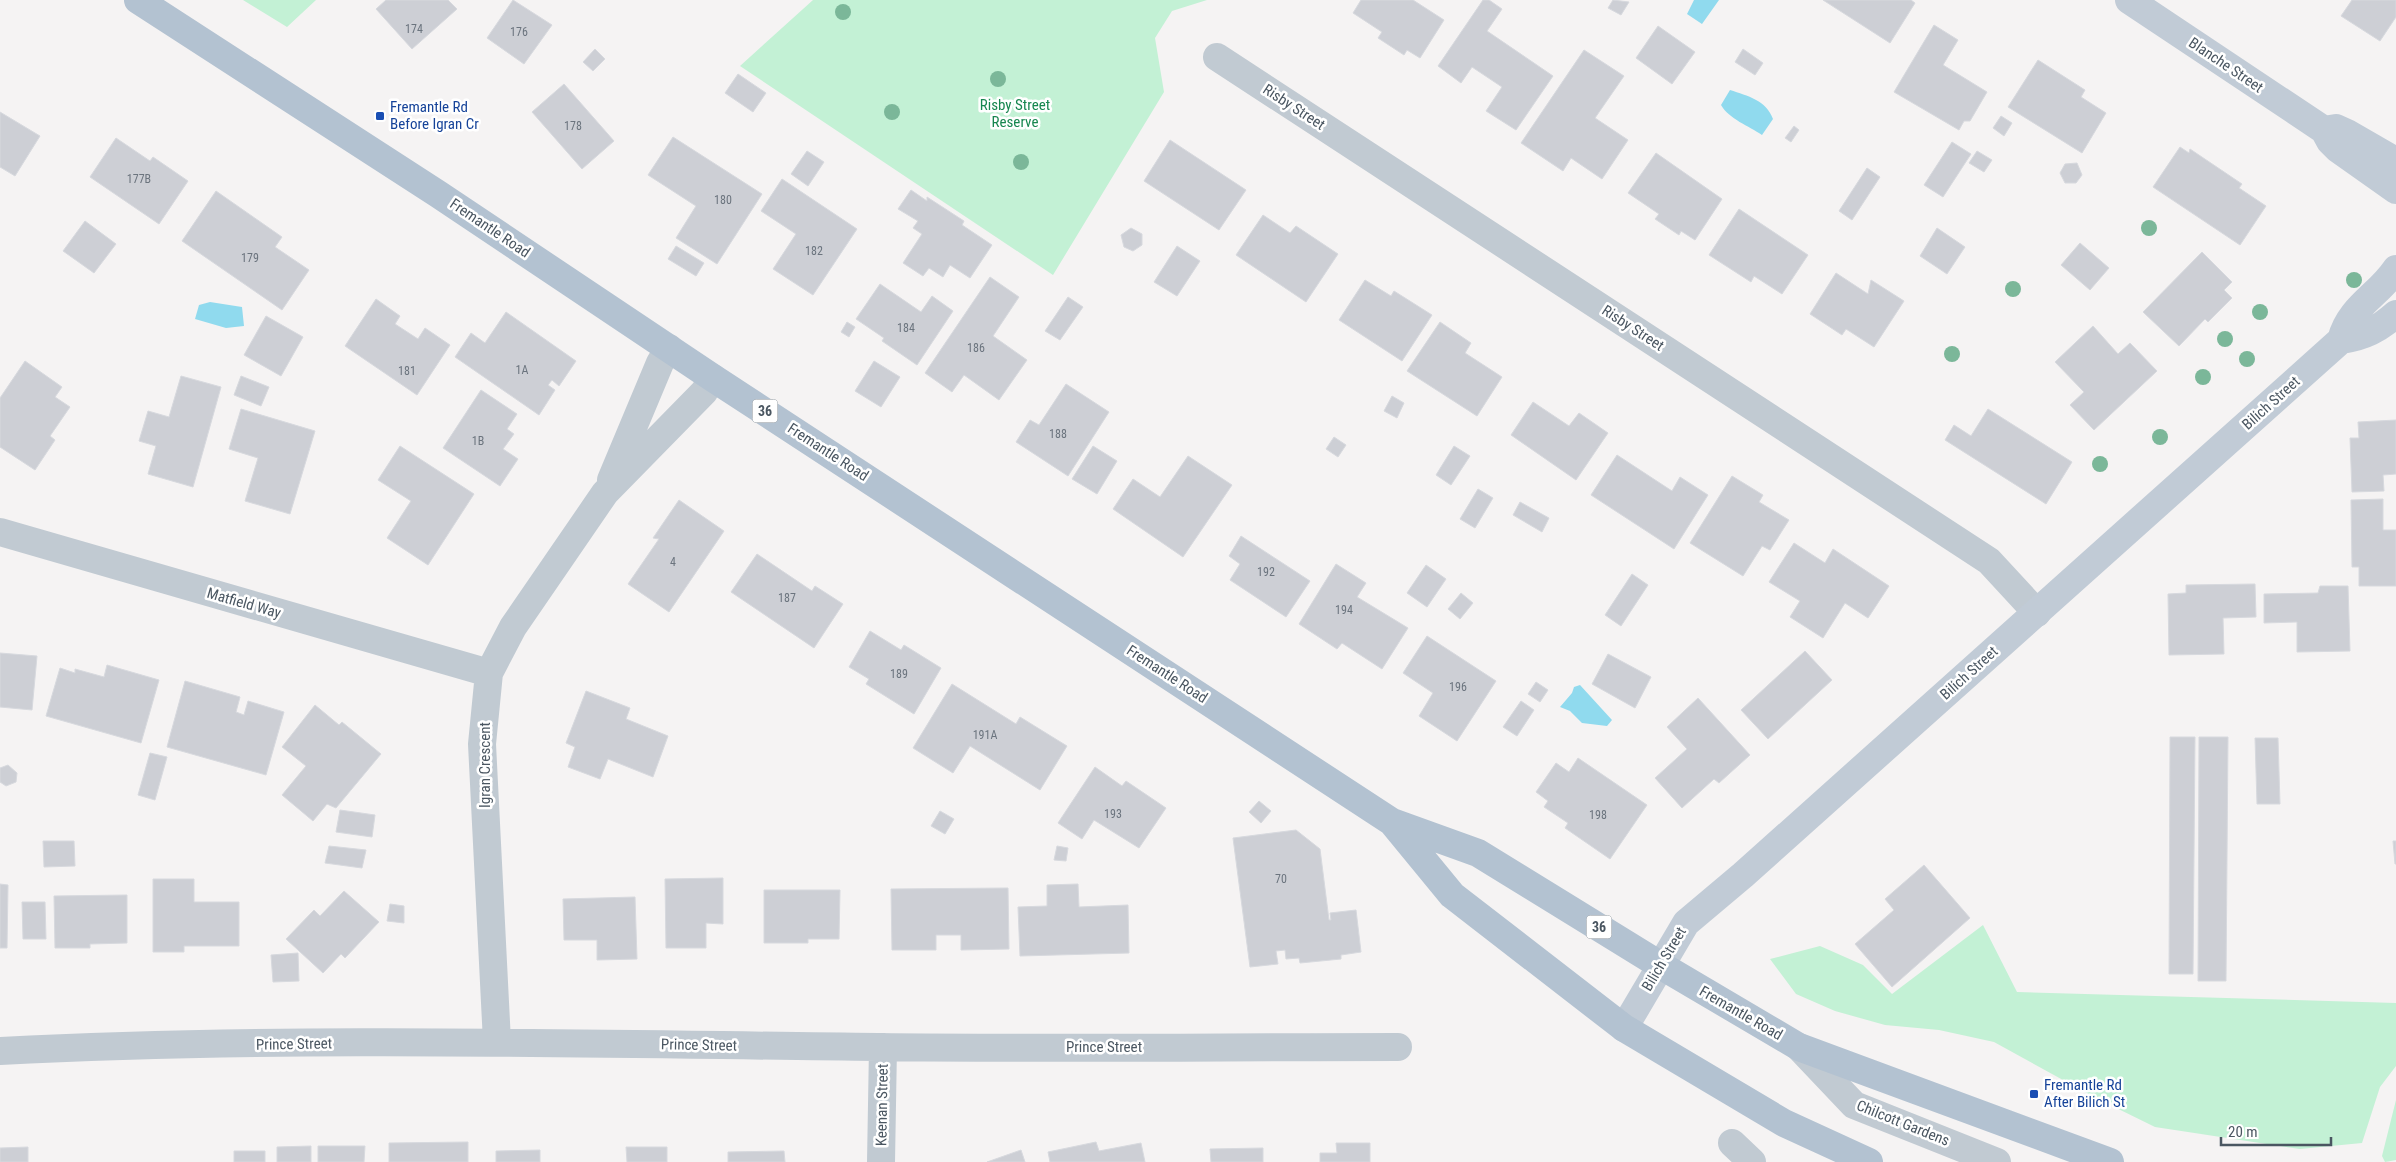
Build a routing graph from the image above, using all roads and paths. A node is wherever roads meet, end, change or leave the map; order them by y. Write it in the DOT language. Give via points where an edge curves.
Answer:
graph roads {
  1 [pos="138,0"];
  2 [pos="2128,0"];
  3 [pos="1217,57"];
  4 [pos="2324,130"];
  5 [pos="2396,162"];
  6 [pos="2396,190"];
  7 [pos="2396,269"];
  8 [pos="2396,314"];
  9 [pos="2341,340"];
  10 [pos="669,348"];
  11 [pos="713,378"];
  12 [pos="605,493"];
  13 [pos="0,532"];
  14 [pos="2037,613"];
  15 [pos="489,673"];
  16 [pos="1392,822"];
  17 [pos="1660,965"];
  18 [pos="1624,1028"];
  19 [pos="497,1042"];
  20 [pos="883,1047"];
  21 [pos="1398,1047"];
  22 [pos="1799,1047"];
  23 [pos="0,1051"];
  24 [pos="1732,1143"];
  25 [pos="881,1162"];
  26 [pos="1752,1162"];
  27 [pos="1869,1162"];
  28 [pos="1997,1162"];
  29 [pos="2110,1162"];
  1 -- 10 [label="main road, Fremantle Road / 36"];
  2 -- 4 [label="street, Blanche Street"];
  3 -- 14 [label="street, Risby Street" via="1989,561"];
  4 -- 5 [label="street, Blanche Street" via="2336,128 2348,132"];
  4 -- 6 [label="street, Blanche Street" via="2338,149"];
  7 -- 9 [label="street" via="2359,306 2345,325"];
  8 -- 9 [label="street" via="2379,328 2358,338"];
  9 -- 14 [label="street, Bilich Street"];
  10 -- 11 [label="main road, Fremantle Road / 36"];
  10 -- 12 [label="street, Igran Crescent"];
  11 -- 12 [label="street, Igran Crescent" via="704,392"];
  11 -- 16 [label="main road, Fremantle Road / 36"];
  12 -- 15 [label="street, Igran Crescent" via="513,627"];
  13 -- 15 [label="street, Matfield Way"];
  14 -- 17 [label="street, Bilich Street" via="1691,918"];
  15 -- 19 [label="street, Igran Crescent" via="482,744"];
  16 -- 17 [label="main road, Fremantle Road / 36" via="1478,853"];
  16 -- 18 [label="main road, Fremantle Road / 36" via="1452,895"];
  17 -- 18 [label="street, Bilich Street"];
  17 -- 22 [label="main road, Fremantle Road / 36"];
  18 -- 27 [label="main road, Fremantle Road / 36" via="1784,1123"];
  19 -- 20 [label="street, Prince Street"];
  19 -- 23 [label="street, Prince Street" via="78,1047"];
  20 -- 21 [label="street, Prince Street"];
  20 -- 25 [label="street, Keenan Street"];
  22 -- 28 [label="street, Chilcott Gardens" via="1854,1106"];
  22 -- 29 [label="main road, Fremantle Road / 36"];
  24 -- 26 [label="street"];
}
